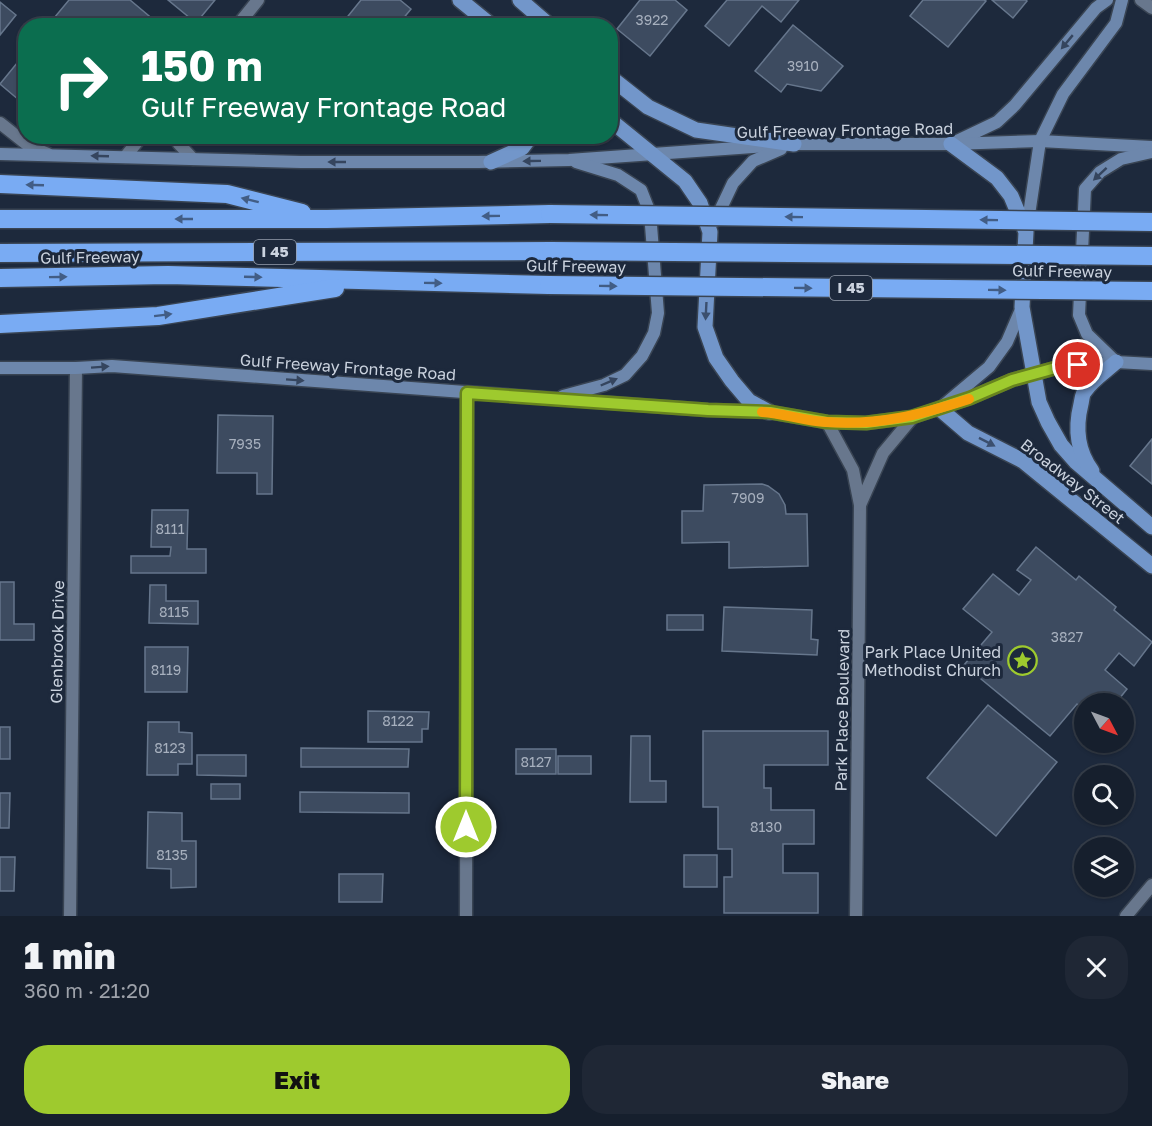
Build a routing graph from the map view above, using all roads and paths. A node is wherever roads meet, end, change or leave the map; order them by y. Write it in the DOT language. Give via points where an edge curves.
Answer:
graph roads {
  1 [pos="258,0"];
  2 [pos="460,0"];
  3 [pos="520,0"];
  4 [pos="1107,0"];
  5 [pos="1122,0"];
  6 [pos="1141,0"];
  7 [pos="1152,8"];
  8 [pos="243,18"];
  9 [pos="482,18"];
  10 [pos="541,18"];
  11 [pos="618,83"];
  12 [pos="0,123"];
  13 [pos="618,126"];
  14 [pos="18,137"];
  15 [pos="1040,141"];
  16 [pos="26,144"];
  17 [pos="136,144"];
  18 [pos="179,144"];
  19 [pos="525,144"];
  20 [pos="794,144"];
  21 [pos="951,144"];
  22 [pos="1152,149"];
  23 [pos="0,154"];
  24 [pos="48,154"];
  25 [pos="653,154"];
  26 [pos="125,157"];
  27 [pos="193,159"];
  28 [pos="568,160"];
  29 [pos="491,162"];
  30 [pos="0,184"];
  31 [pos="0,219"];
  32 [pos="327,219"];
  33 [pos="1152,222"];
  34 [pos="710,232"];
  35 [pos="1026,232"];
  36 [pos="0,253"];
  37 [pos="1152,256"];
  38 [pos="0,278"];
  39 [pos="375,282"];
  40 [pos="1152,291"];
  41 [pos="1022,307"];
  42 [pos="0,324"];
  43 [pos="1116,362"];
  44 [pos="1152,364"];
  45 [pos="0,368"];
  46 [pos="76,368"];
  47 [pos="1034,374"];
  48 [pos="467,393"];
  49 [pos="554,399"];
  50 [pos="940,409"];
  51 [pos="770,412"];
  52 [pos="912,417"];
  53 [pos="827,422"];
  54 [pos="1105,488"];
  55 [pos="860,505"];
  56 [pos="1152,526"];
  57 [pos="1152,566"];
  58 [pos="1152,885"];
  59 [pos="70,916"];
  60 [pos="466,916"];
  61 [pos="856,916"];
  62 [pos="1126,916"];
  1 -- 8 [label="street"];
  2 -- 9 [label="main road"];
  3 -- 10 [label="main road"];
  4 -- 21 [label="main road, one-way" via="997,122"];
  5 -- 15 [label="main road" via="1116,23 1063,94"];
  6 -- 7 [label="street"];
  11 -- 20 [label="main road" via="648,107 696,130"];
  12 -- 14 [label="street"];
  13 -- 25 [label="main road"];
  15 -- 21 [label="main road, Gulf Freeway Frontage Road"];
  15 -- 22 [label="main road, Gulf Freeway Frontage Road"];
  15 -- 35 [label="main road"];
  16 -- 24 [label="street"];
  17 -- 26 [label="street"];
  18 -- 27 [label="street"];
  19 -- 29 [label="main road"];
  20 -- 21 [label="main road, Gulf Freeway Frontage Road"];
  20 -- 25 [label="main road, Gulf Freeway Frontage Road"];
  20 -- 34 [label="main road" via="753,160 733,183"];
  21 -- 35 [label="main road, Broadway Street" via="997,178 1011,196"];
  22 -- 43 [label="main road, one-way" via="1100,172 1085,189 1079,315 1087,333"];
  23 -- 24 [label="main road, Gulf Freeway Frontage Road"];
  26 -- 24 [label="main road, Gulf Freeway Frontage Road, one-way"];
  25 -- 28 [label="main road, Gulf Freeway Frontage Road"];
  25 -- 34 [label="main road" via="685,181 700,203"];
  26 -- 27 [label="main road, Gulf Freeway Frontage Road"];
  29 -- 27 [label="main road, Gulf Freeway Frontage Road, one-way"];
  28 -- 29 [label="main road, Gulf Freeway Frontage Road, one-way"];
  49 -- 28 [label="main road, one-way" via="625,375 642,356 654,333 657,313 650,213 641,190 618,175"];
  32 -- 30 [label="highway, one-way" via="228,194"];
  32 -- 31 [label="highway, I 45, one-way"];
  33 -- 32 [label="highway, I 45, one-way, bridge" via="550,214"];
  34 -- 51 [label="main road, one-way" via="705,327 716,358 732,381 749,401"];
  35 -- 41 [label="main road, Broadway Street"];
  36 -- 37 [label="highway, Gulf Freeway / I 45, bridge" via="551,251"];
  38 -- 39 [label="highway, Gulf Freeway / I 45, one-way" via="168,274"];
  39 -- 40 [label="highway, Gulf Freeway / I 45, one-way, bridge"];
  42 -- 39 [label="highway, one-way" via="158,316"];
  41 -- 47 [label="main road, Broadway Street"];
  41 -- 50 [label="main road" via="1007,342 989,368"];
  43 -- 44 [label="main road, Gulf Freeway Frontage Road"];
  43 -- 47 [label="main road, Gulf Freeway Frontage Road" via="1059,367"];
  43 -- 54 [label="main road" via="1084,392 1076,427 1085,462"];
  45 -- 46 [label="main road, Gulf Freeway Frontage Road"];
  46 -- 48 [label="main road, Gulf Freeway Frontage Road, one-way" via="112,366"];
  46 -- 59 [label="street, Glenbrook Drive"];
  47 -- 50 [label="main road, Gulf Freeway Frontage Road"];
  47 -- 54 [label="main road, Broadway Street" via="1039,402 1061,445"];
  48 -- 49 [label="main road, Gulf Freeway Frontage Road"];
  48 -- 60 [label="street"];
  49 -- 51 [label="main road, Gulf Freeway Frontage Road"];
  50 -- 52 [label="main road, Gulf Freeway Frontage Road"];
  50 -- 57 [label="main road, Broadway Street, one-way" via="968,433 1023,461"];
  51 -- 53 [label="main road, Gulf Freeway Frontage Road"];
  52 -- 53 [label="main road, Gulf Freeway Frontage Road" via="866,423"];
  52 -- 55 [label="street, Park Place Boulevard" via="880,459"];
  53 -- 55 [label="street, Park Place Boulevard" via="853,470"];
  54 -- 56 [label="main road, Broadway Street"];
  55 -- 61 [label="street, Park Place Boulevard"];
  58 -- 62 [label="street"];
}
